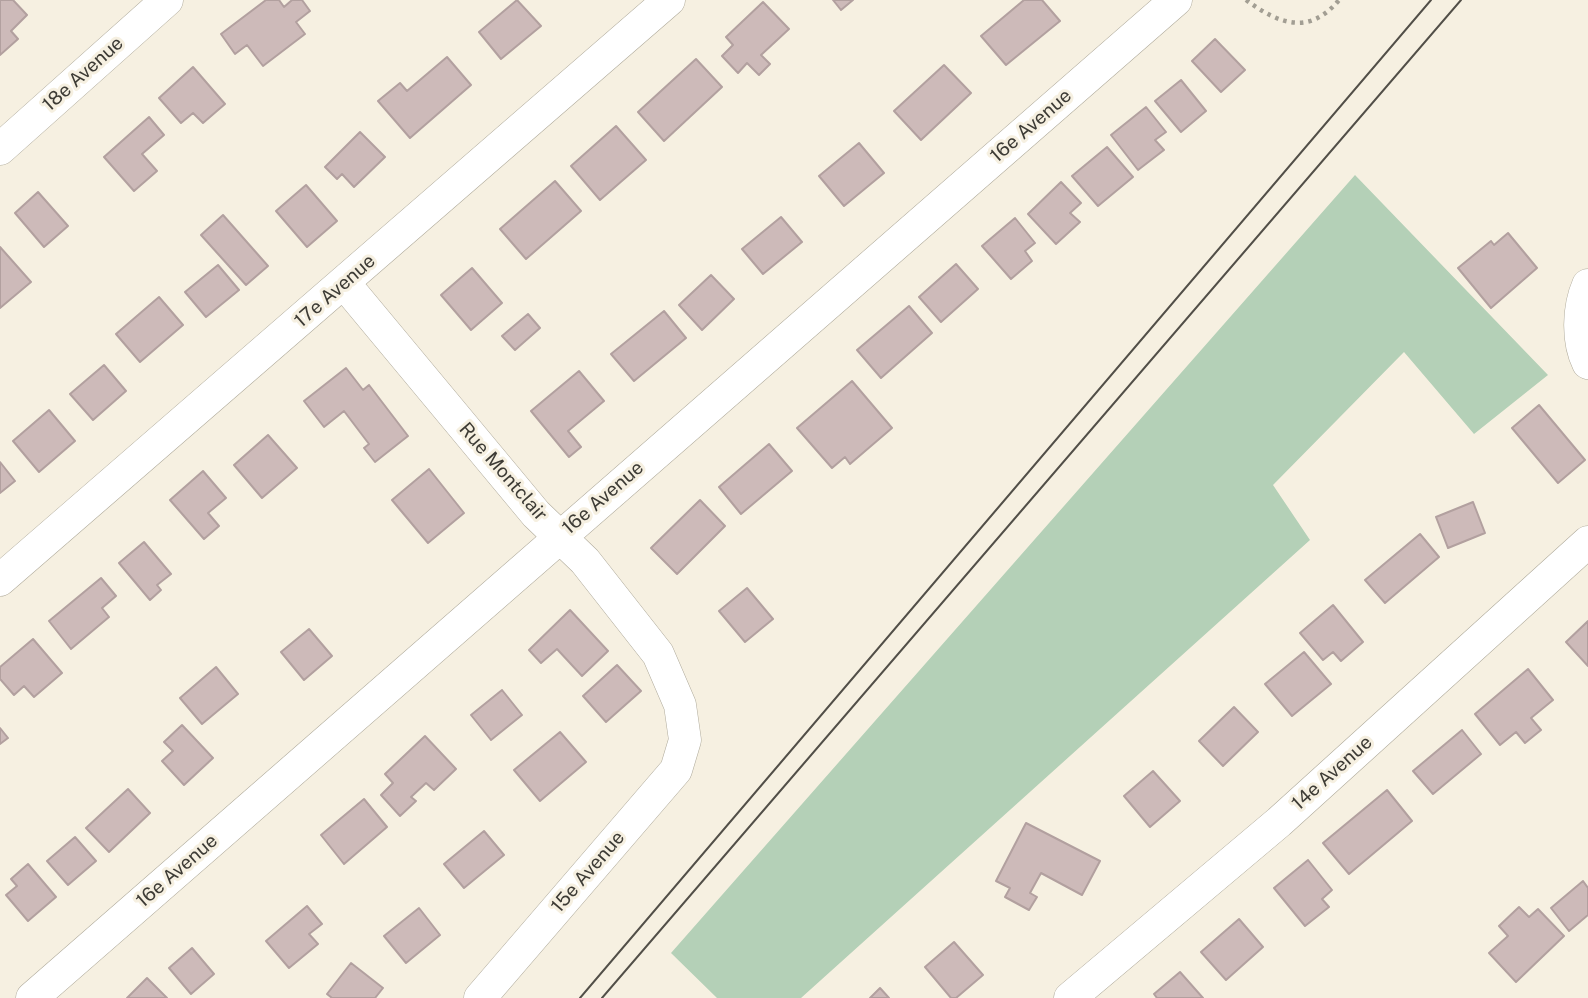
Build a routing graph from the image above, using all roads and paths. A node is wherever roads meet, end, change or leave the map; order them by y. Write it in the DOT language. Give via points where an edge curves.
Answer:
graph roads {
  1 [pos="167,0"];
  2 [pos="669,0"];
  3 [pos="1176,0"];
  4 [pos="1246,0"];
  5 [pos="1339,0"];
  6 [pos="0,149"];
  7 [pos="344,283"];
  8 [pos="1588,285"];
  9 [pos="1588,363"];
  10 [pos="561,535"];
  11 [pos="1588,542"];
  12 [pos="0,580"];
  13 [pos="685,740"];
  14 [pos="32,998"];
  15 [pos="480,998"];
  16 [pos="1070,998"];
  1 -- 6 [label="street, 18e Avenue"];
  2 -- 7 [label="street, 17e Avenue"];
  3 -- 10 [label="street, 16e Avenue"];
  4 -- 5 [label="path" via="1278,21 1297,23 1318,19"];
  7 -- 10 [label="street, Rue Montclair" via="536,514"];
  7 -- 12 [label="street, 17e Avenue"];
  8 -- 9 [label="street" via="1581,300 1582,350"];
  10 -- 13 [label="street, Rue Montclair" via="658,654 680,705"];
  10 -- 14 [label="street, 16e Avenue"];
  11 -- 16 [label="street, 14e Avenue" via="1279,822"];
  13 -- 15 [label="street, 15e Avenue" via="676,770"];
}
